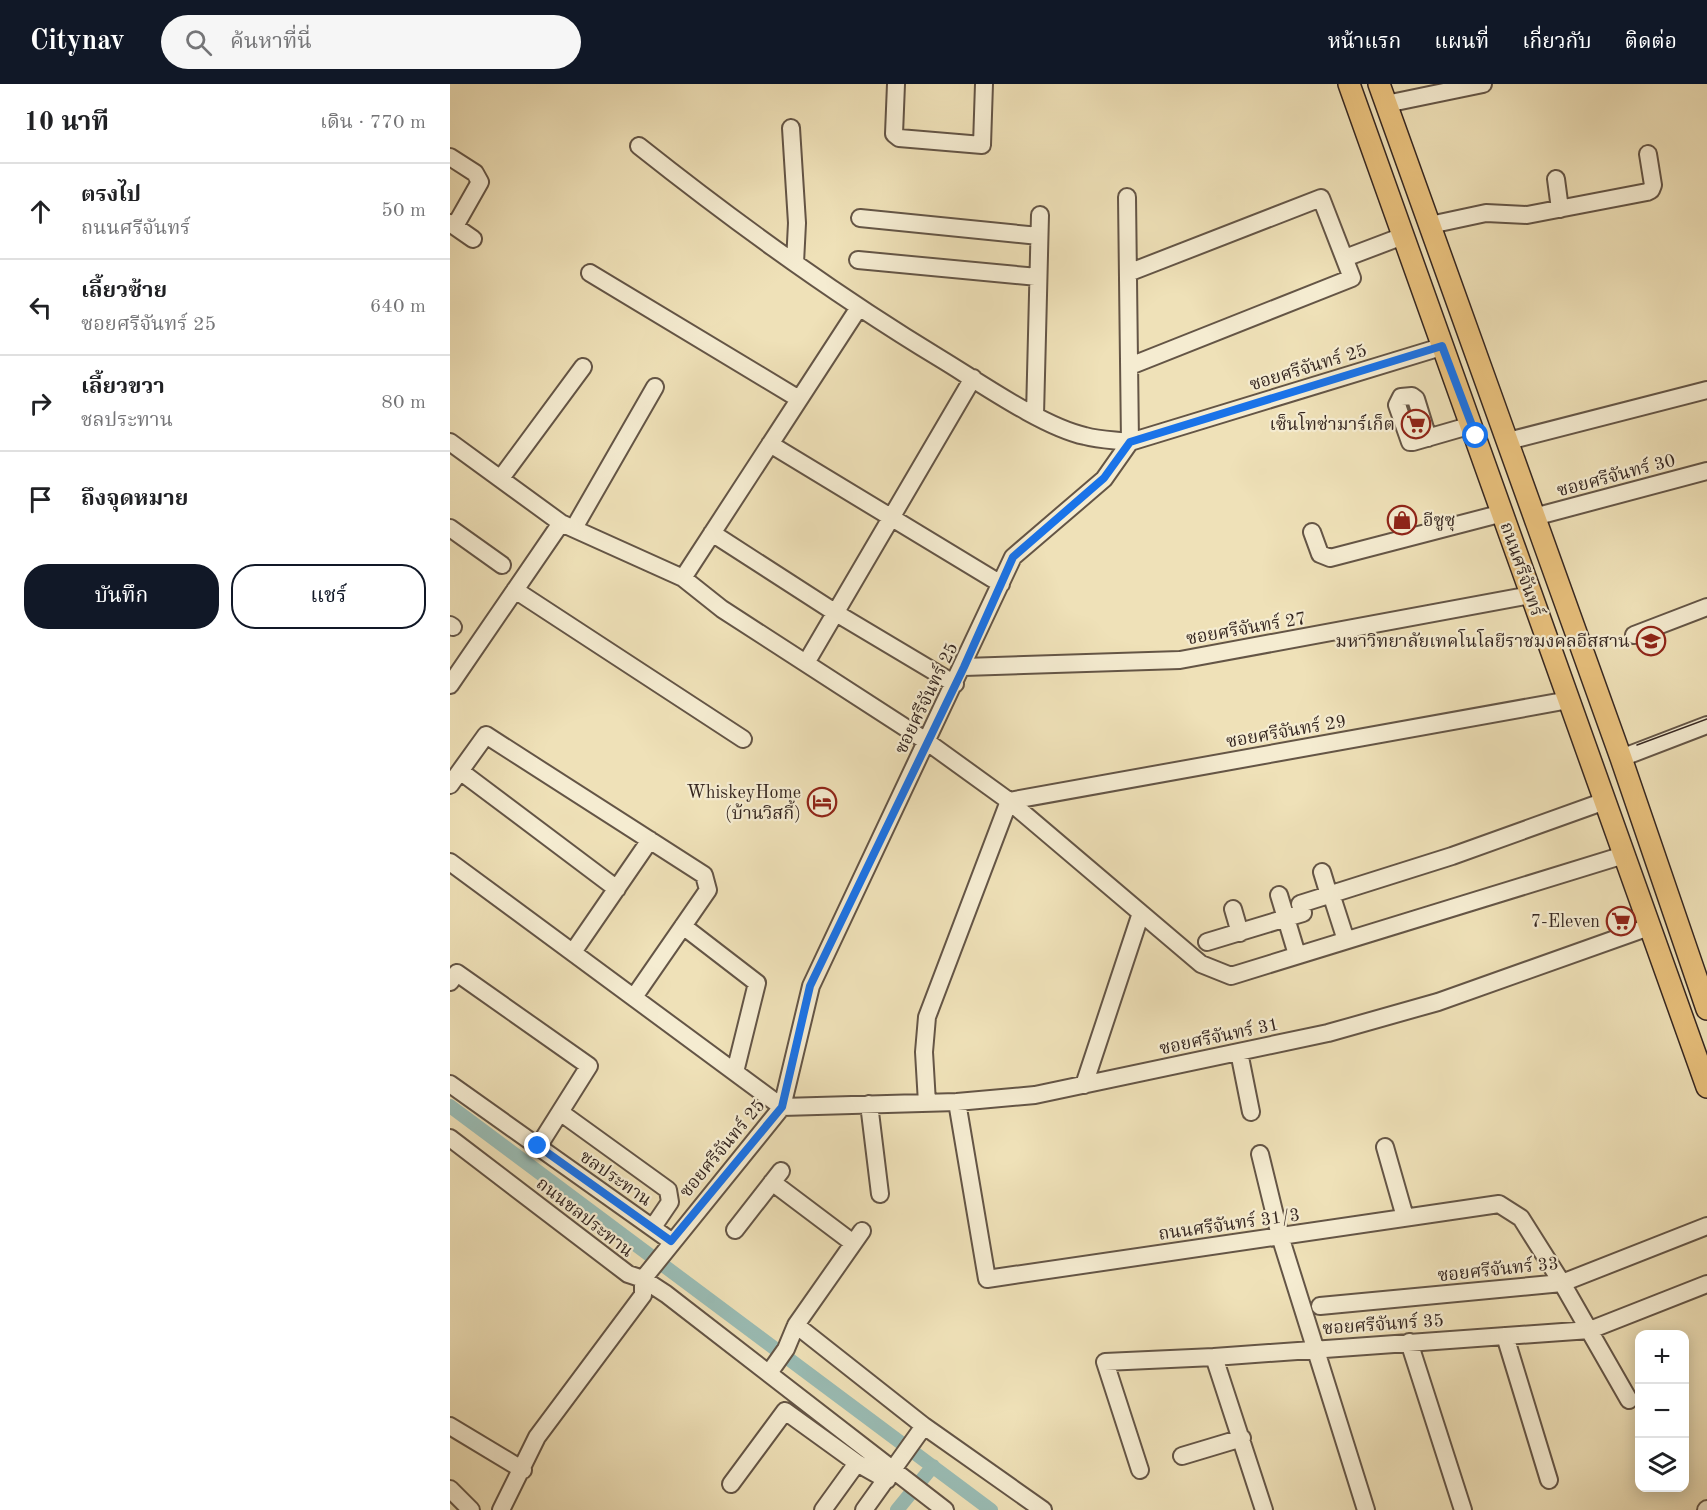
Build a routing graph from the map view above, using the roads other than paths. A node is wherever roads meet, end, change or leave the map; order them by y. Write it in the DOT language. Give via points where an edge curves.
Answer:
graph roads {
  1 [pos="896,84"];
  2 [pos="984,84"];
  3 [pos="1349,84"];
  4 [pos="1484,84"];
  5 [pos="1383,94"];
  6 [pos="791,128"];
  7 [pos="639,146"];
  8 [pos="1648,154"];
  9 [pos="450,158"];
  10 [pos="1556,179"];
  11 [pos="1127,197"];
  12 [pos="1560,209"];
  13 [pos="1040,215"];
  14 [pos="860,218"];
  15 [pos="453,225"];
  16 [pos="1430,225"];
  17 [pos="1039,236"];
  18 [pos="1403,236"];
  19 [pos="472,239"];
  20 [pos="1345,258"];
  21 [pos="858,260"];
  22 [pos="795,263"];
  23 [pos="590,273"];
  24 [pos="1128,273"];
  25 [pos="1038,277"];
  26 [pos="858,309"];
  27 [pos="1442,346"];
  28 [pos="1130,366"];
  29 [pos="583,367"];
  30 [pos="973,378"];
  31 [pos="655,387"];
  32 [pos="1707,390"];
  33 [pos="799,399"];
  34 [pos="1035,415"];
  35 [pos="1472,425"];
  36 [pos="1428,438"];
  37 [pos="1508,441"];
  38 [pos="450,442"];
  39 [pos="1130,442"];
  40 [pos="770,444"];
  41 [pos="1480,448"];
  42 [pos="1707,471"];
  43 [pos="501,478"];
  44 [pos="1503,513"];
  45 [pos="1534,517"];
  46 [pos="891,519"];
  47 [pos="568,526"];
  48 [pos="450,528"];
  49 [pos="1312,532"];
  50 [pos="712,533"];
  51 [pos="502,565"];
  52 [pos="683,578"];
  53 [pos="1001,584"];
  54 [pos="515,590"];
  55 [pos="1531,595"];
  56 [pos="1707,607"];
  57 [pos="836,613"];
  58 [pos="1634,635"];
  59 [pos="806,663"];
  60 [pos="964,667"];
  61 [pos="955,684"];
  62 [pos="450,686"];
  63 [pos="1569,700"];
  64 [pos="1707,725"];
  65 [pos="743,739"];
  66 [pos="926,741"];
  67 [pos="1621,758"];
  68 [pos="460,771"];
  69 [pos="450,785"];
  70 [pos="1009,801"];
  71 [pos="1607,806"];
  72 [pos="650,840"];
  73 [pos="1624,855"];
  74 [pos="450,862"];
  75 [pos="1322,872"];
  76 [pos="616,889"];
  77 [pos="1278,895"];
  78 [pos="1331,899"];
  79 [pos="1233,909"];
  80 [pos="1312,910"];
  81 [pos="1141,913"];
  82 [pos="1286,918"];
  83 [pos="683,926"];
  84 [pos="1650,927"];
  85 [pos="1240,933"];
  86 [pos="1344,934"];
  87 [pos="1207,942"];
  88 [pos="1294,948"];
  89 [pos="573,952"];
  90 [pos="450,982"];
  91 [pos="634,997"];
  92 [pos="1707,1006"];
  93 [pos="1239,1052"];
  94 [pos="735,1072"];
  95 [pos="450,1084"];
  96 [pos="1084,1085"];
  97 [pos="1707,1087"];
  98 [pos="957,1102"];
  99 [pos="927,1103"];
  100 [pos="869,1104"];
  101 [pos="782,1107"];
  102 [pos="560,1112"];
  103 [pos="1251,1112"];
  104 [pos="450,1138"];
  105 [pos="538,1146"];
  106 [pos="1385,1147"];
  107 [pos="1260,1154"];
  108 [pos="880,1194"];
  109 [pos="1405,1217"];
  110 [pos="1707,1226"];
  111 [pos="653,1227"];
  112 [pos="735,1230"];
  113 [pos="1280,1236"];
  114 [pos="671,1241"];
  115 [pos="646,1275"];
  116 [pos="1562,1283"];
  117 [pos="1707,1284"];
  118 [pos="1320,1306"];
  119 [pos="796,1325"];
  120 [pos="1590,1330"];
  121 [pos="1505,1335"];
  122 [pos="1409,1342"];
  123 [pos="1315,1348"];
  124 [pos="1214,1357"];
  125 [pos="771,1370"];
  126 [pos="1629,1400"];
  127 [pos="450,1426"];
  128 [pos="919,1433"];
  129 [pos="1242,1438"];
  130 [pos="1182,1456"];
  131 [pos="857,1462"];
  132 [pos="523,1470"];
  133 [pos="1140,1470"];
  134 [pos="895,1476"];
  135 [pos="1549,1480"];
  136 [pos="731,1484"];
  137 [pos="450,1489"];
  138 [pos="934,1505"];
  139 [pos="471,1510"];
  140 [pos="501,1510"];
  141 [pos="823,1510"];
  142 [pos="864,1510"];
  143 [pos="1043,1510"];
  144 [pos="1264,1510"];
  145 [pos="1366,1510"];
  146 [pos="1462,1510"];
  1 -- 2 [label="street" via="894,134 899,138 982,145"];
  3 -- 18 [label="main road, ถนนศรีจันทร์"];
  4 -- 5 [label="street"];
  5 -- 16 [label="main road, ถนนศรีจันทร์"];
  6 -- 22 [label="street"];
  7 -- 22 [label="street" via="736,223"];
  8 -- 12 [label="street" via="1652,190"];
  9 -- 15 [label="street" via="475,172 480,182"];
  10 -- 12 [label="street"];
  11 -- 24 [label="street"];
  12 -- 16 [label="street" via="1517,216 1486,213"];
  13 -- 17 [label="street"];
  14 -- 17 [label="street"];
  15 -- 19 [label="street"];
  16 -- 37 [label="main road, ถนนศรีจันทร์"];
  17 -- 25 [label="street"];
  18 -- 20 [label="street"];
  18 -- 27 [label="main road, ถนนศรีจันทร์"];
  20 -- 24 [label="street" via="1321,198"];
  20 -- 28 [label="street" via="1352,278"];
  21 -- 25 [label="street"];
  22 -- 26 [label="street"];
  23 -- 33 [label="street"];
  24 -- 28 [label="street"];
  25 -- 34 [label="street"];
  26 -- 30 [label="street"];
  26 -- 33 [label="street"];
  27 -- 35 [label="main road, ถนนศรีจันทร์"];
  27 -- 39 [label="street, ซอยศรีจันทร์ 25"];
  28 -- 39 [label="street"];
  29 -- 43 [label="street"];
  30 -- 34 [label="street"];
  30 -- 46 [label="street"];
  31 -- 47 [label="street"];
  32 -- 37 [label="street"];
  33 -- 40 [label="street"];
  34 -- 39 [label="street" via="1083,436"];
  35 -- 36 [label="street"];
  35 -- 41 [label="main road, ถนนศรีจันทร์"];
  37 -- 41 [label="main road"];
  37 -- 45 [label="main road, ถนนศรีจันทร์"];
  38 -- 43 [label="street"];
  39 -- 53 [label="street, ซอยศรีจันทร์ 25" via="1104,478 1013,557"];
  40 -- 46 [label="street"];
  40 -- 50 [label="street"];
  41 -- 44 [label="main road, ถนนศรีจันทร์"];
  42 -- 45 [label="street, ซอยศรีจันทร์ 30"];
  43 -- 47 [label="street"];
  44 -- 49 [label="street" via="1330,558 1320,554"];
  44 -- 55 [label="main road, ถนนศรีจันทร์"];
  45 -- 67 [label="main road, ถนนศรีจันทร์"];
  46 -- 53 [label="street"];
  46 -- 57 [label="street"];
  47 -- 52 [label="street"];
  47 -- 54 [label="street"];
  48 -- 51 [label="street"];
  50 -- 52 [label="street"];
  50 -- 57 [label="street"];
  52 -- 59 [label="street" via="722,609"];
  53 -- 60 [label="street, ซอยศรีจันทร์ 25"];
  54 -- 62 [label="street"];
  54 -- 65 [label="street"];
  55 -- 60 [label="street, ซอยศรีจันทร์ 27" via="1180,660"];
  55 -- 63 [label="main road, ถนนศรีจันทร์"];
  56 -- 58 [label="street"];
  57 -- 59 [label="street"];
  57 -- 61 [label="street"];
  59 -- 66 [label="street"];
  60 -- 61 [label="street, ซอยศรีจันทร์ 25"];
  61 -- 66 [label="street, ซอยศรีจันทร์ 25"];
  63 -- 70 [label="street, ซอยศรีจันทร์ 29"];
  63 -- 71 [label="main road, ถนนศรีจันทร์"];
  64 -- 67 [label="street"];
  66 -- 70 [label="street"];
  66 -- 101 [label="street, ซอยศรีจันทร์ 25" via="810,986"];
  67 -- 92 [label="main road, ถนนศรีจันทร์"];
  68 -- 69 [label="street"];
  68 -- 72 [label="street" via="486,735"];
  68 -- 76 [label="street"];
  70 -- 81 [label="street"];
  70 -- 99 [label="street" via="927,1017"];
  71 -- 73 [label="main road, ถนนศรีจันทร์"];
  71 -- 78 [label="street" via="1455,865"];
  72 -- 76 [label="street"];
  72 -- 83 [label="street" via="704,875 708,890"];
  73 -- 81 [label="street" via="1231,976 1201,964"];
  73 -- 84 [label="main road, ถนนศรีจันทร์"];
  74 -- 89 [label="street"];
  75 -- 78 [label="street"];
  76 -- 89 [label="street"];
  77 -- 82 [label="street"];
  78 -- 80 [label="street"];
  78 -- 82 [label="street" via="1300,904 1303,913"];
  78 -- 86 [label="street"];
  79 -- 85 [label="street"];
  81 -- 96 [label="street"];
  82 -- 85 [label="street"];
  82 -- 88 [label="street"];
  83 -- 91 [label="street"];
  83 -- 94 [label="street" via="757,983"];
  84 -- 93 [label="street, ซอยศรีจันทร์ 31" via="1438,1002 1328,1033"];
  84 -- 97 [label="main road, ถนนศรีจันทร์"];
  85 -- 87 [label="street"];
  89 -- 91 [label="street"];
  90 -- 102 [label="street" via="457,973 589,1066"];
  91 -- 94 [label="street"];
  93 -- 96 [label="street, ซอยศรีจันทร์ 31"];
  93 -- 103 [label="street"];
  94 -- 101 [label="street"];
  95 -- 105 [label="street, ชลประทาน"];
  96 -- 98 [label="street, ซอยศรีจันทร์ 31" via="1035,1095"];
  98 -- 99 [label="street, ซอยศรีจันทร์ 31"];
  98 -- 113 [label="street, ถนนศรีจันทร์ 31/3" via="987,1279"];
  99 -- 100 [label="street, ซอยศรีจันทร์ 31"];
  100 -- 101 [label="street, ซอยศรีจันทร์ 31"];
  100 -- 108 [label="street"];
  101 -- 114 [label="street, ซอยศรีจันทร์ 25"];
  102 -- 105 [label="street"];
  102 -- 111 [label="street" via="668,1190 670,1202"];
  104 -- 115 [label="street, ถนนชลประทาน" via="628,1274"];
  105 -- 111 [label="street, ชลประทาน"];
  106 -- 109 [label="street"];
  107 -- 113 [label="street"];
  109 -- 113 [label="street, ถนนศรีจันทร์ 31/3"];
  109 -- 116 [label="street, ถนนศรีจันทร์ 31/3" via="1499,1204 1521,1218"];
  110 -- 116 [label="street, ซอยศรีจันทร์ 33"];
  111 -- 114 [label="street, ชลประทาน"];
  112 -- 119 [label="street" via="777,1176 858,1237"];
  113 -- 123 [label="street"];
  114 -- 115 [label="street, ซอยศรีจันทร์ 25"];
  115 -- 125 [label="street, ถนนชลประทาน"];
  115 -- 132 [label="street" via="643,1295 537,1437"];
  116 -- 118 [label="street, ซอยศรีจันทร์ 33"];
  116 -- 120 [label="street, ถนนศรีจันทร์ 31/3"];
  117 -- 120 [label="street, ซอยศรีจันทร์ 35"];
  119 -- 125 [label="street"];
  119 -- 128 [label="street"];
  120 -- 121 [label="street, ซอยศรีจันทร์ 35"];
  120 -- 126 [label="street, ถนนศรีจันทร์ 31/3"];
  121 -- 122 [label="street, ซอยศรีจันทร์ 35"];
  121 -- 135 [label="street"];
  122 -- 123 [label="street, ซอยศรีจันทร์ 35"];
  122 -- 146 [label="street"];
  123 -- 124 [label="street, ซอยศรีจันทร์ 35"];
  123 -- 145 [label="street"];
  124 -- 129 [label="street"];
  124 -- 133 [label="street, ซอยศรีจันทร์ 35" via="1105,1362"];
  125 -- 134 [label="street, ถนนชลประทาน"];
  127 -- 132 [label="street"];
  128 -- 134 [label="street"];
  128 -- 143 [label="street"];
  129 -- 130 [label="street"];
  129 -- 144 [label="street"];
  131 -- 134 [label="street"];
  131 -- 136 [label="street" via="785,1411"];
  131 -- 141 [label="street"];
  132 -- 140 [label="street"];
  134 -- 138 [label="street"];
  134 -- 142 [label="street"];
  137 -- 139 [label="street"];
}
